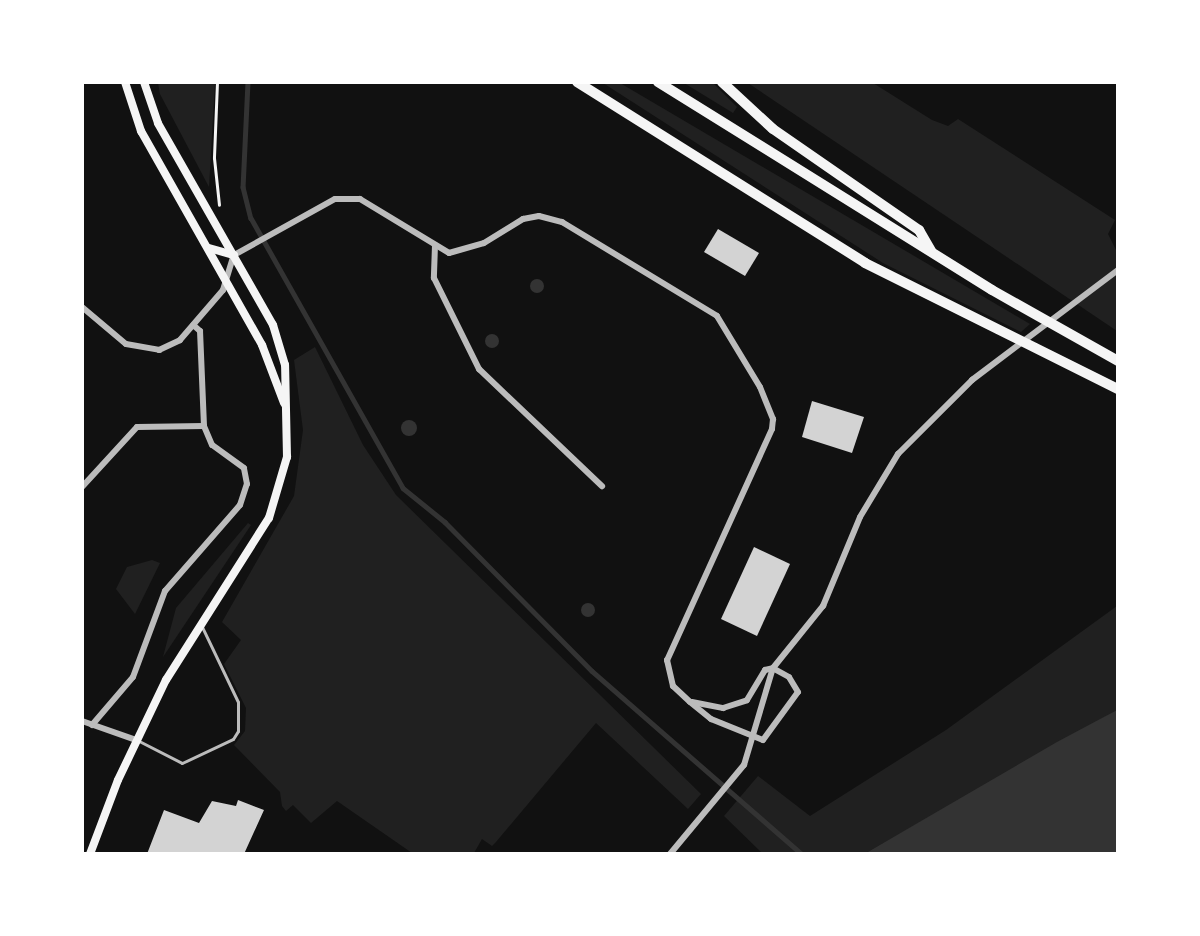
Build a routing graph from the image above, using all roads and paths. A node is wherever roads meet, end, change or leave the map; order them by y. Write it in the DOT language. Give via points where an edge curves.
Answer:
graph roads {
  1 [pos="125,82"];
  2 [pos="144,82"];
  3 [pos="217,82"];
  4 [pos="577,82"];
  5 [pos="658,82"];
  6 [pos="722,82"];
  7 [pos="220,216"];
  8 [pos="435,245"];
  9 [pos="208,247"];
  10 [pos="932,252"];
  11 [pos="234,255"];
  12 [pos="1118,270"];
  13 [pos="228,282"];
  14 [pos="82,307"];
  15 [pos="193,325"];
  16 [pos="1118,361"];
  17 [pos="1118,389"];
  18 [pos="288,412"];
  19 [pos="204,426"];
  20 [pos="602,486"];
  21 [pos="82,488"];
  22 [pos="201,626"];
  23 [pos="773,668"];
  24 [pos="690,702"];
  25 [pos="82,721"];
  26 [pos="92,725"];
  27 [pos="755,737"];
  28 [pos="136,740"];
  29 [pos="90,854"];
  30 [pos="670,854"];
  1 -- 9 [label="main road" via="141,131"];
  2 -- 11 [label="main road" via="158,123"];
  3 -- 7 [label="path" via="214,158"];
  4 -- 17 [label="highway" via="865,264"];
  5 -- 10 [label="highway"];
  6 -- 10 [label="highway" via="781,136 919,230"];
  8 -- 11 [label="street" via="360,199 335,199"];
  8 -- 20 [label="street" via="434,278 479,369"];
  8 -- 24 [label="street" via="460,253 523,219 539,216 562,222 717,316 760,387 773,419 772,429 667,660 673,686"];
  9 -- 11 [label="main road"];
  9 -- 13 [label="main road"];
  10 -- 16 [label="highway"];
  11 -- 13 [label="street"];
  11 -- 18 [label="main road" via="278,340"];
  12 -- 23 [label="street" via="972,380 898,454 860,517 823,606"];
  13 -- 15 [label="street"];
  13 -- 18 [label="main road" via="262,345"];
  14 -- 15 [label="street" via="126,344 143,351 180,340"];
  15 -- 19 [label="street" via="200,331"];
  18 -- 22 [label="main road" via="287,456 277,501"];
  19 -- 21 [label="street" via="137,427"];
  19 -- 26 [label="street" via="212,445 244,468 244,496 165,591 134,677"];
  22 -- 28 [label="main road"];
  22 -- 28 [label="lane" via="238,702 241,723 233,740 182,763"];
  23 -- 24 [label="street" via="765,670 747,700 723,708"];
  23 -- 27 [label="street"];
  23 -- 27 [label="street" via="789,677 798,692 773,732 763,740"];
  24 -- 27 [label="street" via="711,719"];
  25 -- 26 [label="street"];
  26 -- 28 [label="street"];
  27 -- 30 [label="street" via="744,765"];
  28 -- 29 [label="main road"];
}
